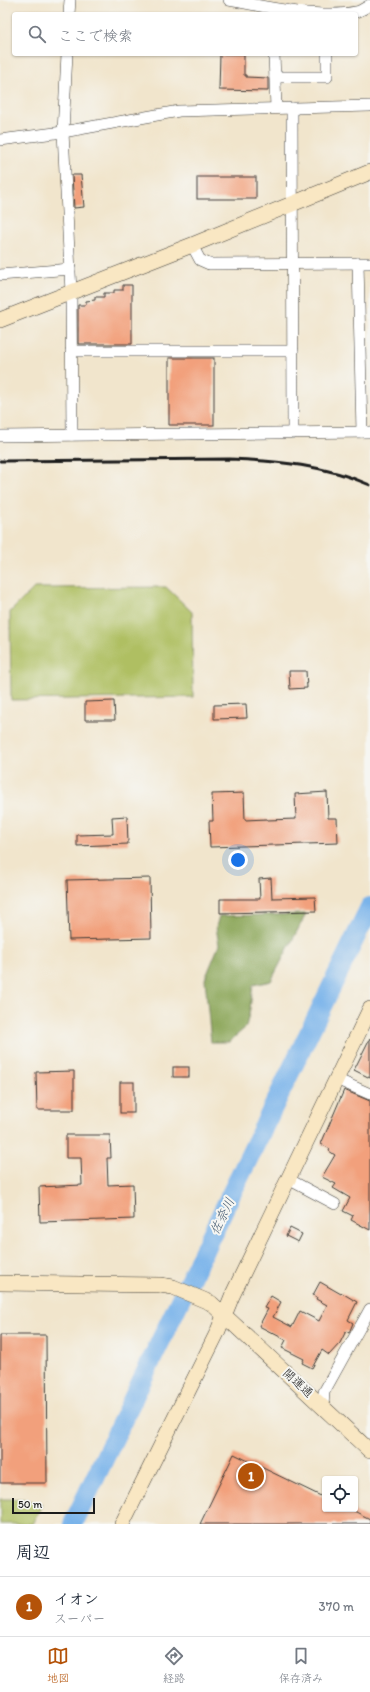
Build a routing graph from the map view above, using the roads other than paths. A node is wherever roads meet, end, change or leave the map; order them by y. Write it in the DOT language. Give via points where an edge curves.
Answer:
graph roads {
  1 [pos="70,0"];
  2 [pos="229,0"];
  3 [pos="370,5"];
  4 [pos="274,11"];
  5 [pos="69,12"];
  6 [pos="291,12"];
  7 [pos="357,12"];
  8 [pos="67,56"];
  9 [pos="274,56"];
  10 [pos="327,56"];
  11 [pos="275,77"];
  12 [pos="370,106"];
  13 [pos="276,108"];
  14 [pos="292,108"];
  15 [pos="63,132"];
  16 [pos="0,140"];
  17 [pos="370,172"];
  18 [pos="292,203"];
  19 [pos="192,245"];
  20 [pos="358,263"];
  21 [pos="370,263"];
  22 [pos="292,264"];
  23 [pos="70,269"];
  24 [pos="0,275"];
  25 [pos="71,292"];
  26 [pos="0,320"];
  27 [pos="71,351"];
  28 [pos="292,351"];
  29 [pos="366,432"];
  30 [pos="293,433"];
  31 [pos="72,435"];
  32 [pos="0,436"];
  33 [pos="370,1009"];
  34 [pos="336,1079"];
  35 [pos="370,1094"];
  36 [pos="288,1179"];
  37 [pos="335,1204"];
  38 [pos="0,1283"];
  39 [pos="370,1309"];
  40 [pos="224,1315"];
  41 [pos="323,1406"];
  42 [pos="370,1451"];
  43 [pos="122,1524"];
  1 -- 5 [label="street"];
  2 -- 4 [label="street"];
  3 -- 7 [label="street"];
  4 -- 6 [label="street"];
  8 -- 15 [label="street"];
  9 -- 11 [label="street"];
  10 -- 11 [label="street" via="327,77"];
  11 -- 13 [label="street"];
  12 -- 14 [label="street"];
  13 -- 14 [label="street"];
  13 -- 15 [label="street" via="179,111"];
  14 -- 18 [label="street"];
  15 -- 16 [label="street"];
  15 -- 23 [label="street"];
  17 -- 18 [label="street"];
  18 -- 19 [label="street"];
  18 -- 22 [label="street"];
  19 -- 22 [label="street" via="200,260 209,264"];
  19 -- 25 [label="street"];
  20 -- 21 [label="street"];
  20 -- 22 [label="street"];
  20 -- 29 [label="street"];
  22 -- 28 [label="street"];
  23 -- 24 [label="street"];
  23 -- 25 [label="street"];
  25 -- 26 [label="street"];
  25 -- 27 [label="street"];
  27 -- 28 [label="street"];
  27 -- 31 [label="street"];
  28 -- 30 [label="street"];
  29 -- 30 [label="street"];
  30 -- 31 [label="street"];
  31 -- 32 [label="street"];
  33 -- 34 [label="street"];
  34 -- 35 [label="street"];
  34 -- 36 [label="street"];
  36 -- 37 [label="street"];
  36 -- 40 [label="street"];
  38 -- 40 [label="street, 開運通" via="160,1285 173,1287 205,1300"];
  39 -- 41 [label="street" via="324,1392"];
  40 -- 41 [label="street, 開運通"];
  40 -- 43 [label="street"];
  41 -- 42 [label="street, 開運通"];
}
